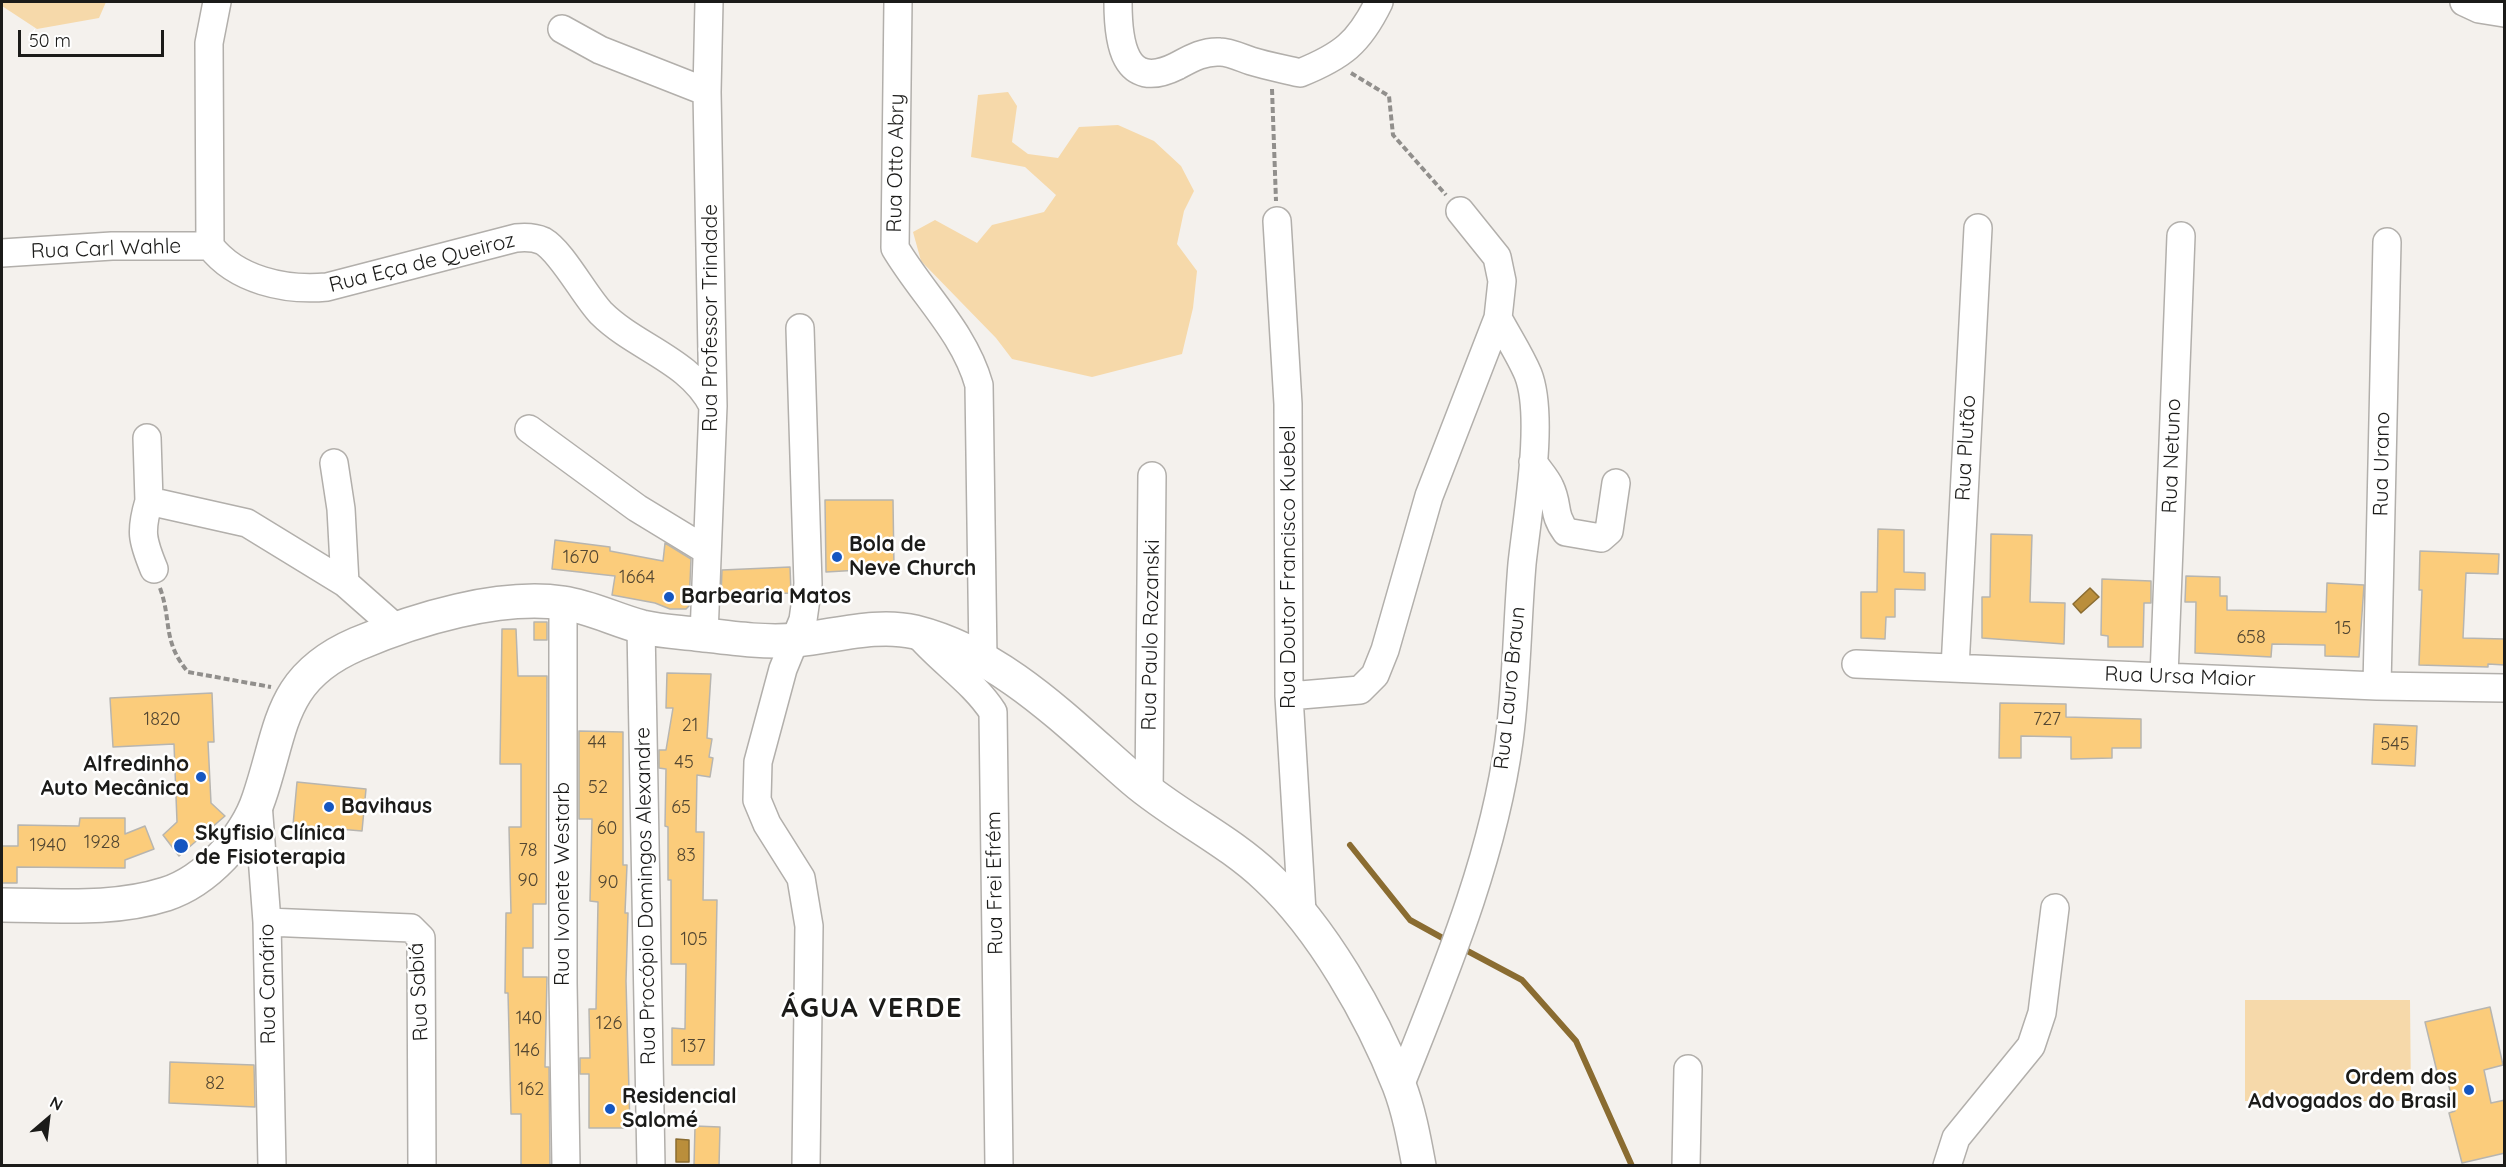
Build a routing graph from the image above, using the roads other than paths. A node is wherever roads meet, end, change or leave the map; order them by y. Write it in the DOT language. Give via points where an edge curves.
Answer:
graph roads {
  1 [pos="217,2"];
  2 [pos="709,2"];
  3 [pos="898,2"];
  4 [pos="1118,2"];
  5 [pos="1379,2"];
  6 [pos="2464,2"];
  7 [pos="2505,13"];
  8 [pos="562,29"];
  9 [pos="707,92"];
  10 [pos="1460,211"];
  11 [pos="1277,221"];
  12 [pos="1978,228"];
  13 [pos="2181,236"];
  14 [pos="2387,242"];
  15 [pos="210,246"];
  16 [pos="2,253"];
  17 [pos="1498,318"];
  18 [pos="800,328"];
  19 [pos="713,405"];
  20 [pos="529,429"];
  21 [pos="147,438"];
  22 [pos="1533,462"];
  23 [pos="334,463"];
  24 [pos="1152,476"];
  25 [pos="1616,483"];
  26 [pos="149,501"];
  27 [pos="706,550"];
  28 [pos="154,569"];
  29 [pos="345,583"];
  30 [pos="563,603"];
  31 [pos="641,627"];
  32 [pos="396,628"];
  33 [pos="916,633"];
  34 [pos="704,635"];
  35 [pos="797,640"];
  36 [pos="983,659"];
  37 [pos="1856,664"];
  38 [pos="1955,668"];
  39 [pos="2164,677"];
  40 [pos="2377,686"];
  41 [pos="2505,688"];
  42 [pos="1289,696"];
  43 [pos="1149,793"];
  44 [pos="258,803"];
  45 [pos="2,905"];
  46 [pos="2055,908"];
  47 [pos="1302,912"];
  48 [pos="267,922"];
  49 [pos="1688,1069"];
  50 [pos="1400,1086"];
  51 [pos="272,1166"];
  52 [pos="422,1166"];
  53 [pos="566,1166"];
  54 [pos="651,1166"];
  55 [pos="806,1166"];
  56 [pos="999,1166"];
  57 [pos="1419,1166"];
  58 [pos="1686,1166"];
  59 [pos="1947,1166"];
  1 -- 15 [label="street" via="209,43"];
  2 -- 9 [label="street, Rua Professor Trindade"];
  3 -- 36 [label="street, Rua Otto Abry" via="895,248 909,273 958,336 979,385"];
  4 -- 5 [label="street" via="1118,36 1125,58 1138,70 1154,75 1193,57 1221,52 1300,73 1347,50"];
  6 -- 7 [label="street"];
  8 -- 9 [label="street" via="600,50"];
  9 -- 19 [label="street, Rua Professor Trindade"];
  10 -- 17 [label="street" via="1497,257 1502,281"];
  11 -- 42 [label="street, Rua Doutor Francisco Kuebel" via="1288,404"];
  12 -- 38 [label="street, Rua Plutão"];
  13 -- 39 [label="street, Rua Netuno"];
  14 -- 40 [label="street, Rua Urano"];
  15 -- 16 [label="street, Rua Carl Wahle" via="112,246"];
  15 -- 19 [label="street, Rua Eça de Queiroz" via="220,259 252,277 309,289 531,237 555,252 602,313 649,349 678,365 699,383"];
  17 -- 22 [label="street, Rua Lauro Braun" via="1528,376 1534,410"];
  17 -- 42 [label="street" via="1429,496 1375,675 1360,690"];
  18 -- 35 [label="street" via="808,584"];
  19 -- 27 [label="street, Rua Professor Trindade"];
  20 -- 27 [label="street" via="637,508"];
  21 -- 26 [label="street"];
  22 -- 25 [label="street" via="1550,486 1557,520 1566,532 1601,538 1609,531"];
  22 -- 50 [label="street, Rua Lauro Braun" via="1509,741 1494,818 1445,972"];
  23 -- 29 [label="street"];
  24 -- 43 [label="street, Rua Paulo Rozanski"];
  26 -- 28 [label="street" via="142,540"];
  26 -- 29 [label="street" via="247,523"];
  27 -- 34 [label="street, Rua Professor Trindade"];
  29 -- 32 [label="street"];
  30 -- 31 [label="main road" via="602,611"];
  30 -- 32 [label="main road" via="523,602 468,609"];
  30 -- 53 [label="street, Rua Ivonete Westarb"];
  31 -- 34 [label="main road"];
  31 -- 54 [label="street, Rua Procópio Domingos Alexandre"];
  32 -- 44 [label="main road" via="352,646 316,667 296,691 279,722"];
  33 -- 35 [label="main road" via="895,629"];
  33 -- 36 [label="main road"];
  33 -- 56 [label="street, Rua Frei Efrém" via="983,697 993,712"];
  34 -- 35 [label="main road" via="755,641"];
  35 -- 55 [label="street" via="783,669 758,762 758,800 767,824 801,878 809,926"];
  36 -- 43 [label="main road" via="1044,700"];
  37 -- 38 [label="street, Rua Ursa Maior"];
  38 -- 39 [label="street, Rua Ursa Maior"];
  39 -- 40 [label="street, Rua Ursa Maior"];
  40 -- 41 [label="street, Rua Ursa Maior"];
  42 -- 47 [label="street, Rua Doutor Francisco Kuebel"];
  43 -- 47 [label="main road" via="1236,851"];
  44 -- 45 [label="main road" via="241,833 224,852 200,876 171,892 109,906"];
  44 -- 48 [label="street, Rua Canário"];
  46 -- 59 [label="street" via="2042,1013 2031,1046 1956,1138"];
  47 -- 50 [label="main road" via="1362,1006"];
  48 -- 51 [label="street, Rua Canário"];
  48 -- 52 [label="street, Rua Sabiá" via="411,928 421,938"];
  49 -- 58 [label="street"];
  50 -- 57 [label="main road"];
}
